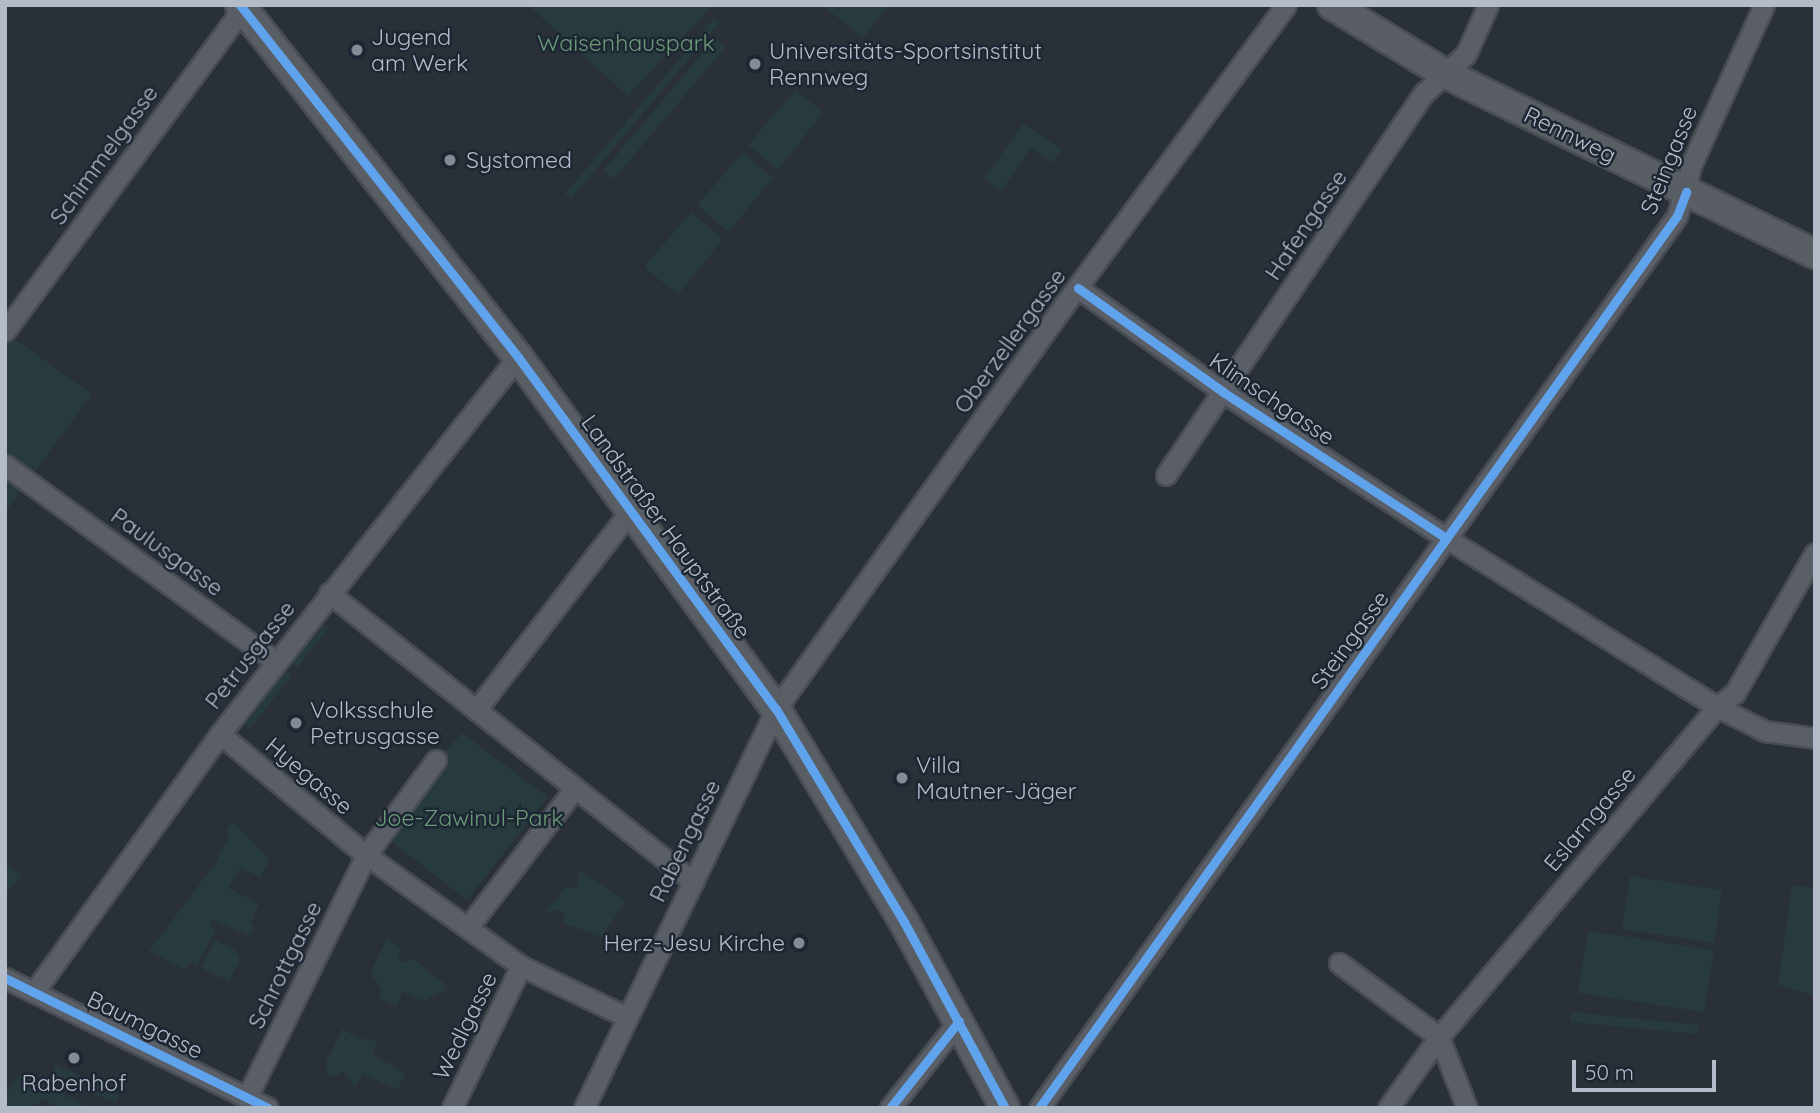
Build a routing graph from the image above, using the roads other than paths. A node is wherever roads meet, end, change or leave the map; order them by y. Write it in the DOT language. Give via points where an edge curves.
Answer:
graph roads {
  1 [pos="1286,5"];
  2 [pos="1332,5"];
  3 [pos="1488,5"];
  4 [pos="1764,5"];
  5 [pos="242,7"];
  6 [pos="1444,73"];
  7 [pos="1686,192"];
  8 [pos="1815,254"];
  9 [pos="1079,288"];
  10 [pos="5,331"];
  11 [pos="518,357"];
  12 [pos="1223,392"];
  13 [pos="5,465"];
  14 [pos="1166,475"];
  15 [pos="631,510"];
  16 [pos="1446,538"];
  17 [pos="1815,553"];
  18 [pos="329,593"];
  19 [pos="276,662"];
  20 [pos="1717,707"];
  21 [pos="776,709"];
  22 [pos="476,710"];
  23 [pos="220,734"];
  24 [pos="1815,738"];
  25 [pos="436,760"];
  26 [pos="575,788"];
  27 [pos="366,855"];
  28 [pos="693,882"];
  29 [pos="468,927"];
  30 [pos="1339,963"];
  31 [pos="521,967"];
  32 [pos="5,978"];
  33 [pos="34,992"];
  34 [pos="627,1017"];
  35 [pos="959,1021"];
  36 [pos="1439,1037"];
  37 [pos="247,1097"];
  38 [pos="268,1108"];
  39 [pos="452,1108"];
  40 [pos="584,1108"];
  41 [pos="890,1108"];
  42 [pos="1005,1108"];
  43 [pos="1039,1108"];
  44 [pos="1388,1108"];
  45 [pos="1467,1108"];
  1 -- 9 [label="street, Oberzellergasse"];
  2 -- 6 [label="main road, Rennweg"];
  3 -- 6 [label="street, Hafengasse" via="1466,54"];
  4 -- 7 [label="street, Steingasse" via="1692,163"];
  5 -- 10 [label="street, Schimmelgasse"];
  5 -- 11 [label="main road, Landstraßer Hauptstraße"];
  6 -- 7 [label="main road, Rennweg"];
  6 -- 12 [label="street, Hafengasse" via="1424,93"];
  7 -- 8 [label="main road, Rennweg"];
  7 -- 16 [label="street, Steingasse" via="1677,216"];
  9 -- 12 [label="street, Klimschgasse"];
  9 -- 21 [label="street, Oberzellergasse"];
  11 -- 15 [label="main road, Landstraßer Hauptstraße"];
  11 -- 18 [label="street, Petrusgasse"];
  12 -- 14 [label="street, Hafengasse"];
  12 -- 16 [label="street, Klimschgasse"];
  13 -- 19 [label="street, Paulusgasse"];
  15 -- 21 [label="main road, Landstraßer Hauptstraße"];
  15 -- 22 [label="street"];
  16 -- 20 [label="street, Klimschgasse"];
  16 -- 43 [label="street, Steingasse"];
  17 -- 20 [label="street, Eslarngasse" via="1735,693"];
  18 -- 19 [label="street, Petrusgasse"];
  18 -- 22 [label="street"];
  19 -- 23 [label="street, Petrusgasse"];
  20 -- 24 [label="street, Klimschgasse" via="1765,731"];
  20 -- 36 [label="street, Eslarngasse"];
  21 -- 28 [label="street, Rabengasse"];
  21 -- 35 [label="main road, Landstraßer Hauptstraße"];
  22 -- 26 [label="street"];
  23 -- 27 [label="street, Hyegasse"];
  23 -- 33 [label="street, Petrusgasse"];
  25 -- 27 [label="street, Schrottgasse"];
  26 -- 28 [label="street"];
  26 -- 29 [label="street"];
  27 -- 29 [label="street, Hyegasse"];
  27 -- 37 [label="street, Schrottgasse"];
  28 -- 34 [label="street, Rabengasse"];
  29 -- 31 [label="street"];
  30 -- 36 [label="street"];
  31 -- 34 [label="street"];
  31 -- 39 [label="street, Wedlgasse"];
  32 -- 33 [label="street, Baumgasse"];
  33 -- 37 [label="street, Baumgasse"];
  34 -- 40 [label="street, Rabengasse"];
  35 -- 41 [label="street"];
  35 -- 42 [label="main road, Landstraßer Hauptstraße"];
  36 -- 44 [label="street, Eslarngasse"];
  36 -- 45 [label="street"];
  37 -- 38 [label="street, Baumgasse"];
}
